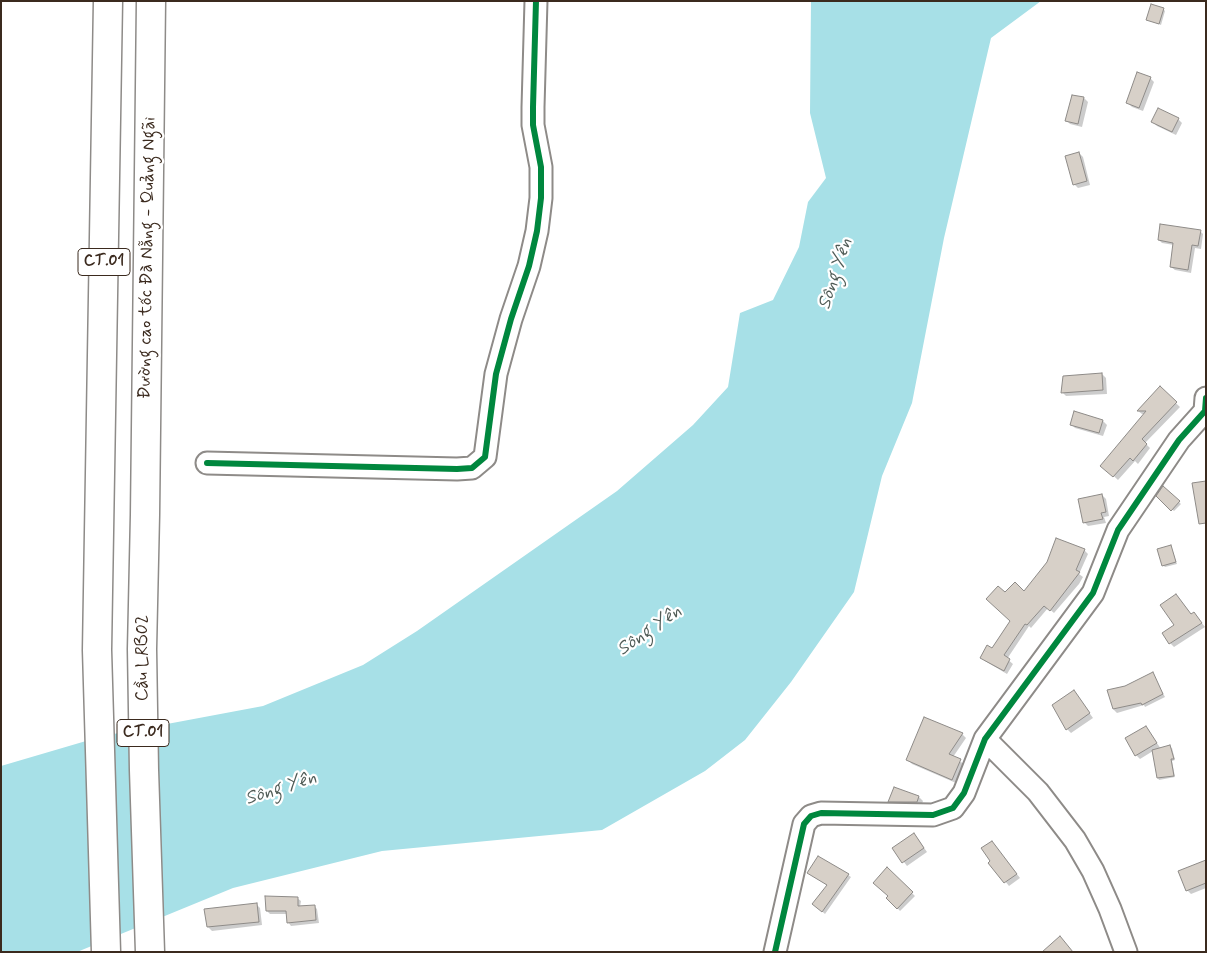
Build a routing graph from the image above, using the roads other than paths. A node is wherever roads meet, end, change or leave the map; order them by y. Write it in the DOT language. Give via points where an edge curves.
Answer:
graph roads {
  1 [pos="108,1"];
  2 [pos="151,1"];
  3 [pos="536,1"];
  4 [pos="1206,398"];
  5 [pos="207,464"];
  6 [pos="145,515"];
  7 [pos="985,740"];
  8 [pos="106,952"];
  9 [pos="150,952"];
  10 [pos="775,952"];
  11 [pos="1126,952"];
  1 -- 8 [label="highway, CT.01" via="98,670"];
  2 -- 6 [label="highway, Đường cao tốc Đà Nẵng - Quảng Ngãi / CT.01"];
  3 -- 5 [label="street" via="533,107 541,167 541,198 529,266 496,374 485,457 472,468 457,469"];
  4 -- 7 [label="street" via="1205,411 1179,440 1118,530 1094,593"];
  6 -- 9 [label="highway, Cầu LRB02 / CT.01" via="142,649"];
  7 -- 10 [label="street" via="964,793 953,808 933,815 811,816 804,824"];
  7 -- 11 [label="street" via="1038,792 1074,840 1093,871"];
}
